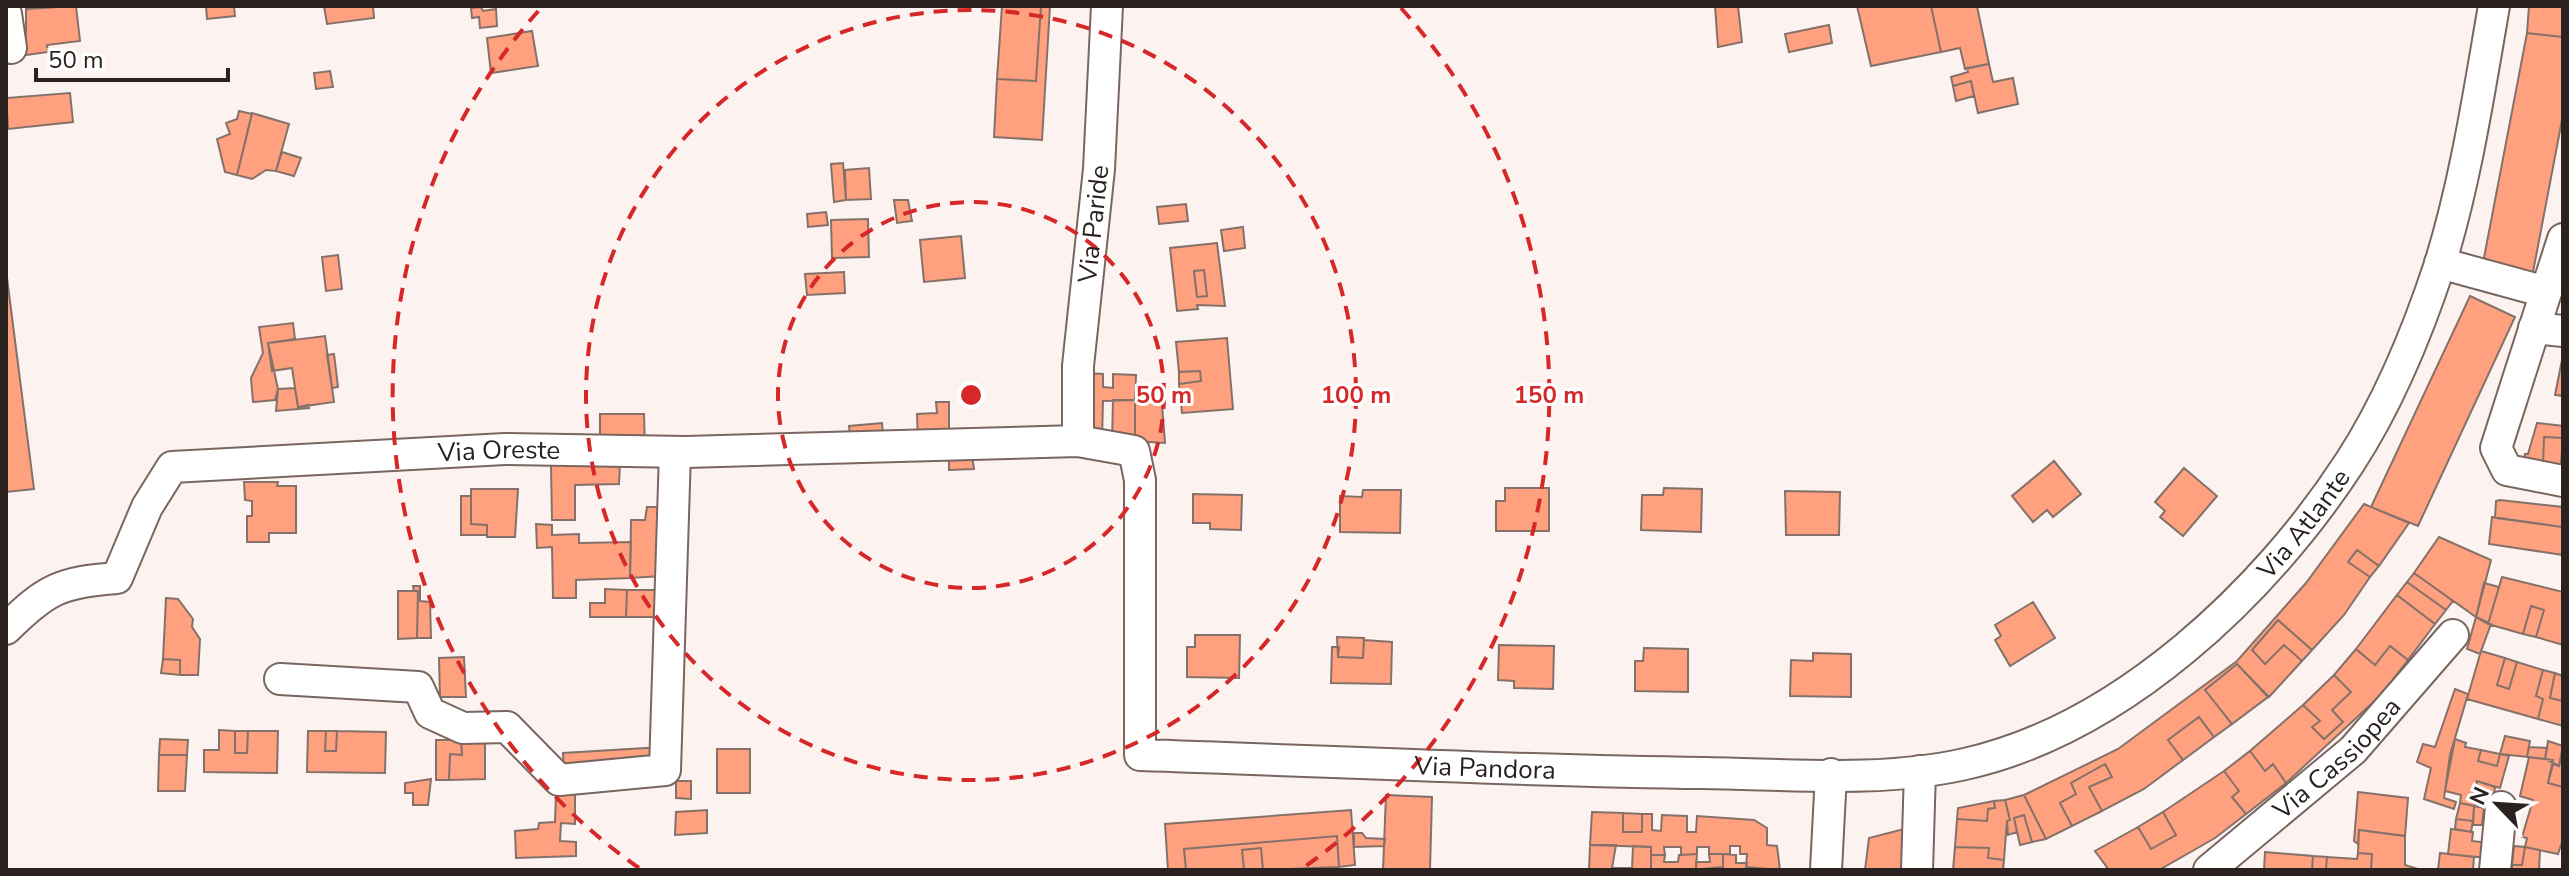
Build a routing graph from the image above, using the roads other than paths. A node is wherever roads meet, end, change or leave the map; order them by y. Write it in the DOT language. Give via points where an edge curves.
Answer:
graph roads {
  1 [pos="1107,6"];
  2 [pos="2494,6"];
  3 [pos="6,14"];
  4 [pos="11,48"];
  5 [pos="2563,239"];
  6 [pos="2440,263"];
  7 [pos="2546,292"];
  8 [pos="2549,330"];
  9 [pos="1078,441"];
  10 [pos="675,452"];
  11 [pos="2563,481"];
  12 [pos="6,629"];
  13 [pos="2453,635"];
  14 [pos="280,679"];
  15 [pos="1140,755"];
  16 [pos="1920,771"];
  17 [pos="1831,774"];
  18 [pos="2501,807"];
  19 [pos="1826,870"];
  20 [pos="1917,870"];
  21 [pos="2209,870"];
  22 [pos="2495,870"];
  1 -- 9 [label="street, Via Paride" via="1099,169 1078,366"];
  2 -- 6 [label="street, Via Atlante"];
  3 -- 4 [label="street"];
  5 -- 7 [label="street"];
  6 -- 7 [label="street"];
  6 -- 16 [label="street, Via Atlante" via="2401,364 2350,462 2213,625 2161,668 2060,729 1966,764"];
  7 -- 8 [label="street"];
  8 -- 11 [label="street" via="2496,448 2507,470"];
  9 -- 10 [label="street, Via Oreste"];
  9 -- 15 [label="street, Via Oreste" via="1134,451 1140,480"];
  10 -- 12 [label="street, Via Oreste" via="505,449 172,467 147,507 117,578 75,581 37,598"];
  10 -- 14 [label="street" via="665,770 559,780 507,727 463,728 430,713 418,687"];
  13 -- 21 [label="street, Via Cassiopea" via="2353,750"];
  15 -- 17 [label="street, Via Pandora"];
  16 -- 17 [label="street, Via Atlante"];
  16 -- 20 [label="street"];
  17 -- 19 [label="street"];
  18 -- 22 [label="street"];
}
